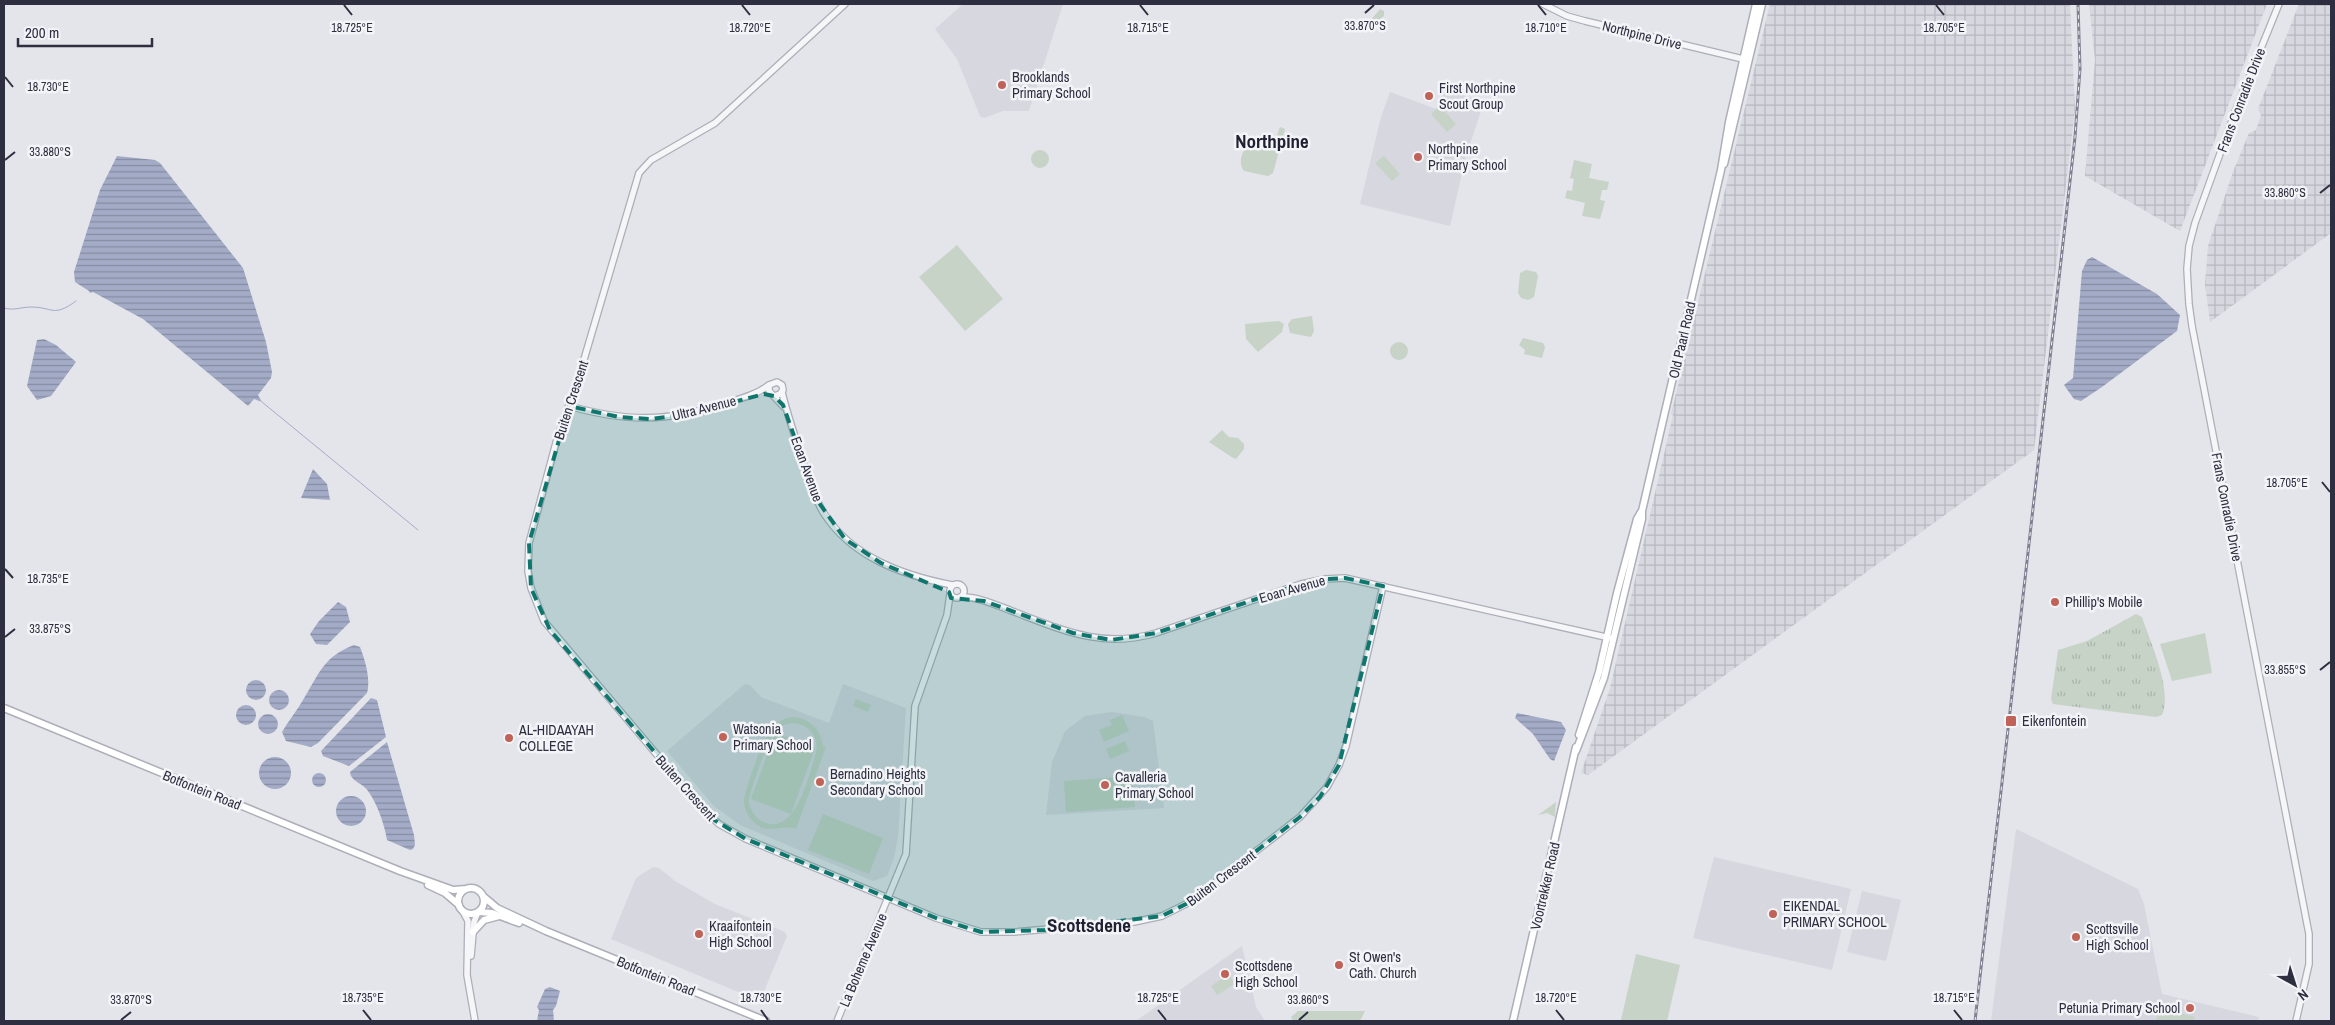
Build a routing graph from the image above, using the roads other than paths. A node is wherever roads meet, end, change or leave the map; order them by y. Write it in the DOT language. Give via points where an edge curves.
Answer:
graph roads {
  1 [pos="845,4"];
  2 [pos="1543,4"];
  3 [pos="1756,4"];
  4 [pos="1762,4"];
  5 [pos="2278,4"];
  6 [pos="1746,60"];
  7 [pos="770,385"];
  8 [pos="782,392"];
  9 [pos="750,395"];
  10 [pos="774,396"];
  11 [pos="569,406"];
  12 [pos="788,415"];
  13 [pos="931,581"];
  14 [pos="952,585"];
  15 [pos="1383,586"];
  16 [pos="964,590"];
  17 [pos="950,593"];
  18 [pos="959,598"];
  19 [pos="984,601"];
  20 [pos="947,615"];
  21 [pos="1610,638"];
  22 [pos="4,708"];
  23 [pos="400,871"];
  24 [pos="466,889"];
  25 [pos="484,897"];
  26 [pos="889,898"];
  27 [pos="461,908"];
  28 [pos="478,912"];
  29 [pos="501,916"];
  30 [pos="546,931"];
  31 [pos="473,932"];
  32 [pos="469,983"];
  33 [pos="475,1021"];
  34 [pos="766,1021"];
  35 [pos="838,1021"];
  36 [pos="1513,1021"];
  37 [pos="2296,1021"];
  1 -- 11 [label="street, Buiten Crescent" via="715,123 651,160 639,173"];
  2 -- 6 [label="street, Northpine Drive" via="1585,21"];
  3 -- 6 [label="main road, Old Paarl Road"];
  4 -- 6 [label="main road, Old Paarl Road"];
  5 -- 37 [label="street, Frans Conradie Drive" via="2195,222 2189,246 2187,283 2192,326 2309,934 2310,964"];
  6 -- 21 [label="main road, Old Paarl Road"];
  7 -- 8 [label="street" via="780,383"];
  7 -- 9 [label="street, Ultra Avenue"];
  7 -- 10 [label="street" via="769,391"];
  8 -- 10 [label="street"];
  8 -- 12 [label="street, Eoan Avenue"];
  9 -- 10 [label="street, Ultra Avenue"];
  9 -- 11 [label="street, Ultra Avenue" via="689,414 650,419 619,417"];
  10 -- 12 [label="street, Eoan Avenue"];
  11 -- 26 [label="street, Buiten Crescent" via="529,543 531,588 544,621 691,796 719,824 746,839"];
  12 -- 13 [label="street, Eoan Avenue" via="814,493 822,511 838,532 872,558"];
  13 -- 14 [label="street, Eoan Avenue"];
  13 -- 17 [label="street, Eoan Avenue"];
  14 -- 16 [label="street, Eoan Avenue" via="959,584"];
  14 -- 17 [label="street"];
  15 -- 19 [label="street, Eoan Avenue" via="1345,578 1312,580 1156,633 1118,640 1074,634"];
  15 -- 21 [label="street, Eoan Avenue"];
  15 -- 26 [label="street, Buiten Crescent" via="1346,746 1332,781 1300,817 1192,901 1162,916 1134,922 981,932 956,926"];
  16 -- 18 [label="street"];
  16 -- 19 [label="street, Eoan Avenue"];
  17 -- 18 [label="street, Eoan Avenue"];
  17 -- 20 [label="street"];
  18 -- 19 [label="street, Eoan Avenue"];
  18 -- 20 [label="street"];
  20 -- 26 [label="street, La Boheme Avenue" via="916,706 906,854"];
  21 -- 36 [label="main road, Voortrekker Road" via="1599,694 1576,752"];
  22 -- 23 [label="main road, Botfontein Road"];
  23 -- 24 [label="main road, Botfontein Road" via="452,890"];
  23 -- 27 [label="main road, Botfontein Road" via="445,893"];
  24 -- 25 [label="main road" via="477,889"];
  24 -- 27 [label="main road" via="460,895"];
  25 -- 28 [label="main road" via="484,904"];
  25 -- 30 [label="main road, Botfontein Road" via="497,908"];
  26 -- 35 [label="street, La Boheme Avenue"];
  27 -- 28 [label="main road" via="470,914"];
  27 -- 32 [label="street" via="468,921"];
  28 -- 29 [label="main road, Botfontein Road"];
  28 -- 31 [label="street"];
  29 -- 30 [label="main road, Botfontein Road"];
  29 -- 31 [label="main road" via="484,920"];
  30 -- 34 [label="main road, Botfontein Road"];
  31 -- 32 [label="street"];
  32 -- 33 [label="street"];
}
